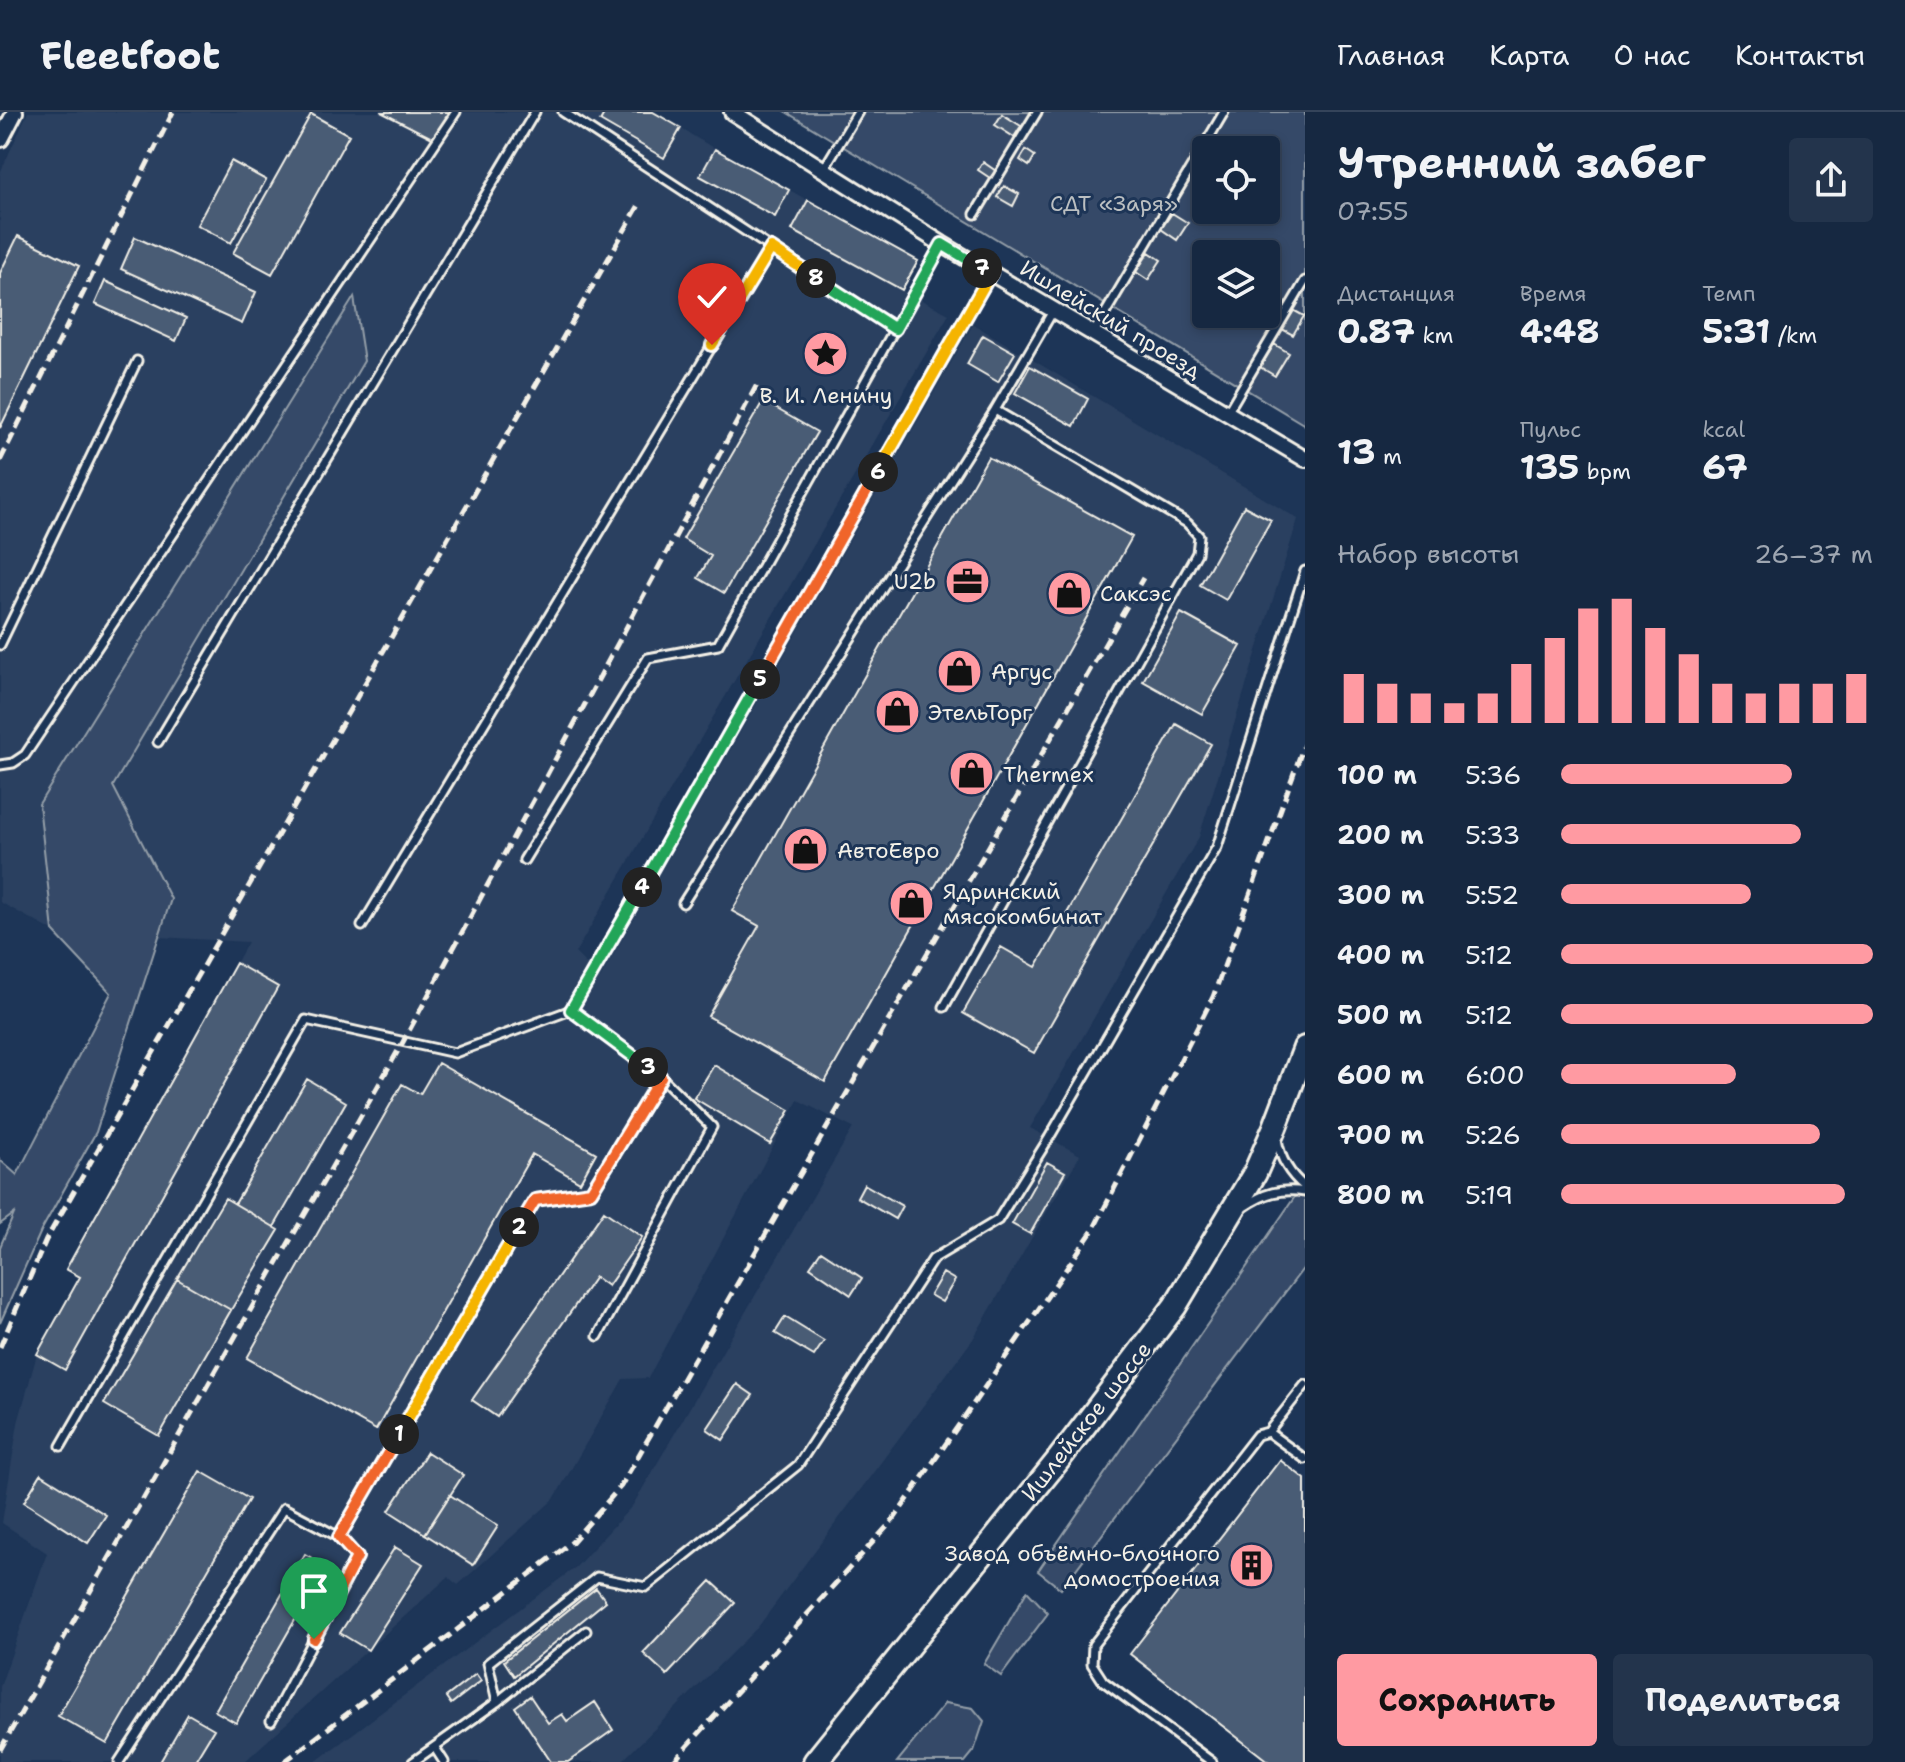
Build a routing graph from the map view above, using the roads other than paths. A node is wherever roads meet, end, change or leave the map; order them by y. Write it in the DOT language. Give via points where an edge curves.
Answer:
graph roads {
  1 [pos="15,112"];
  2 [pos="456,112"];
  3 [pos="535,112"];
  4 [pos="563,112"];
  5 [pos="732,112"];
  6 [pos="858,112"];
  7 [pos="1037,112"];
  8 [pos="1224,112"];
  9 [pos="0,140"];
  10 [pos="823,170"];
  11 [pos="975,214"];
  12 [pos="942,244"];
  13 [pos="771,248"];
  14 [pos="991,273"];
  15 [pos="1305,281"];
  16 [pos="1053,310"];
  17 [pos="895,329"];
  18 [pos="1093,334"];
  19 [pos="137,361"];
  20 [pos="995,410"];
  21 [pos="1227,413"];
  22 [pos="1305,459"];
  23 [pos="1305,571"];
  24 [pos="0,645"];
  25 [pos="158,742"];
  26 [pos="0,765"];
  27 [pos="524,860"];
  28 [pos="683,903"];
  29 [pos="362,926"];
  30 [pos="944,1007"];
  31 [pos="571,1010"];
  32 [pos="1305,1048"];
  33 [pos="661,1077"];
  34 [pos="1275,1127"];
  35 [pos="1305,1190"];
  36 [pos="1228,1222"];
  37 [pos="598,1336"];
  38 [pos="1305,1385"];
  39 [pos="1268,1432"];
  40 [pos="61,1446"];
  41 [pos="1305,1459"];
  42 [pos="339,1537"];
  43 [pos="586,1631"];
  44 [pos="497,1702"];
  45 [pos="271,1721"];
  46 [pos="435,1748"];
  47 [pos="119,1762"];
  48 [pos="413,1762"];
  49 [pos="444,1762"];
  50 [pos="815,1762"];
  51 [pos="1212,1762"];
  1 -- 9 [label="street"];
  2 -- 26 [label="lane" via="25,755"];
  3 -- 25 [label="lane"];
  4 -- 13 [label="lane"];
  5 -- 10 [label="street, Ишлейский проезд"];
  6 -- 10 [label="lane"];
  7 -- 11 [label="lane"];
  8 -- 18 [label="lane"];
  10 -- 12 [label="street, Ишлейский проезд"];
  12 -- 14 [label="street, Ишлейский проезд"];
  12 -- 17 [label="lane"];
  13 -- 17 [label="lane"];
  13 -- 29 [label="lane"];
  14 -- 16 [label="street, Ишлейский проезд"];
  14 -- 31 [label="lane"];
  15 -- 21 [label="lane"];
  16 -- 18 [label="street, Ишлейский проезд"];
  16 -- 20 [label="lane"];
  17 -- 27 [label="lane" via="718,645 648,658"];
  18 -- 21 [label="street, Ишлейский проезд"];
  19 -- 24 [label="lane"];
  20 -- 28 [label="lane"];
  20 -- 30 [label="lane" via="1187,523 1199,536 1197,553"];
  21 -- 22 [label="street, Ишлейский проезд"];
  23 -- 44 [label="lane" via="1217,847 998,1220 933,1259 798,1465 646,1587 597,1577 488,1663"];
  31 -- 33 [label="lane"];
  31 -- 40 [label="lane" via="455,1053 306,1020"];
  32 -- 34 [label="main road, Ишлейское шоссе"];
  33 -- 37 [label="lane" via="712,1127"];
  33 -- 42 [label="lane" via="591,1192 535,1200"];
  34 -- 35 [label="lane" via="1286,1165"];
  34 -- 36 [label="main road, Ишлейское шоссе"];
  35 -- 36 [label="lane" via="1265,1194"];
  36 -- 50 [label="main road, Ишлейское шоссе" via="1158,1329 1059,1459"];
  38 -- 39 [label="lane"];
  39 -- 41 [label="lane"];
  39 -- 51 [label="lane" via="1257,1435 1093,1645 1092,1664 1103,1681"];
  42 -- 45 [label="lane" via="357,1557"];
  42 -- 47 [label="lane" via="284,1508"];
  43 -- 44 [label="lane"];
  44 -- 46 [label="lane"];
  46 -- 48 [label="lane"];
  46 -- 49 [label="lane"];
}
